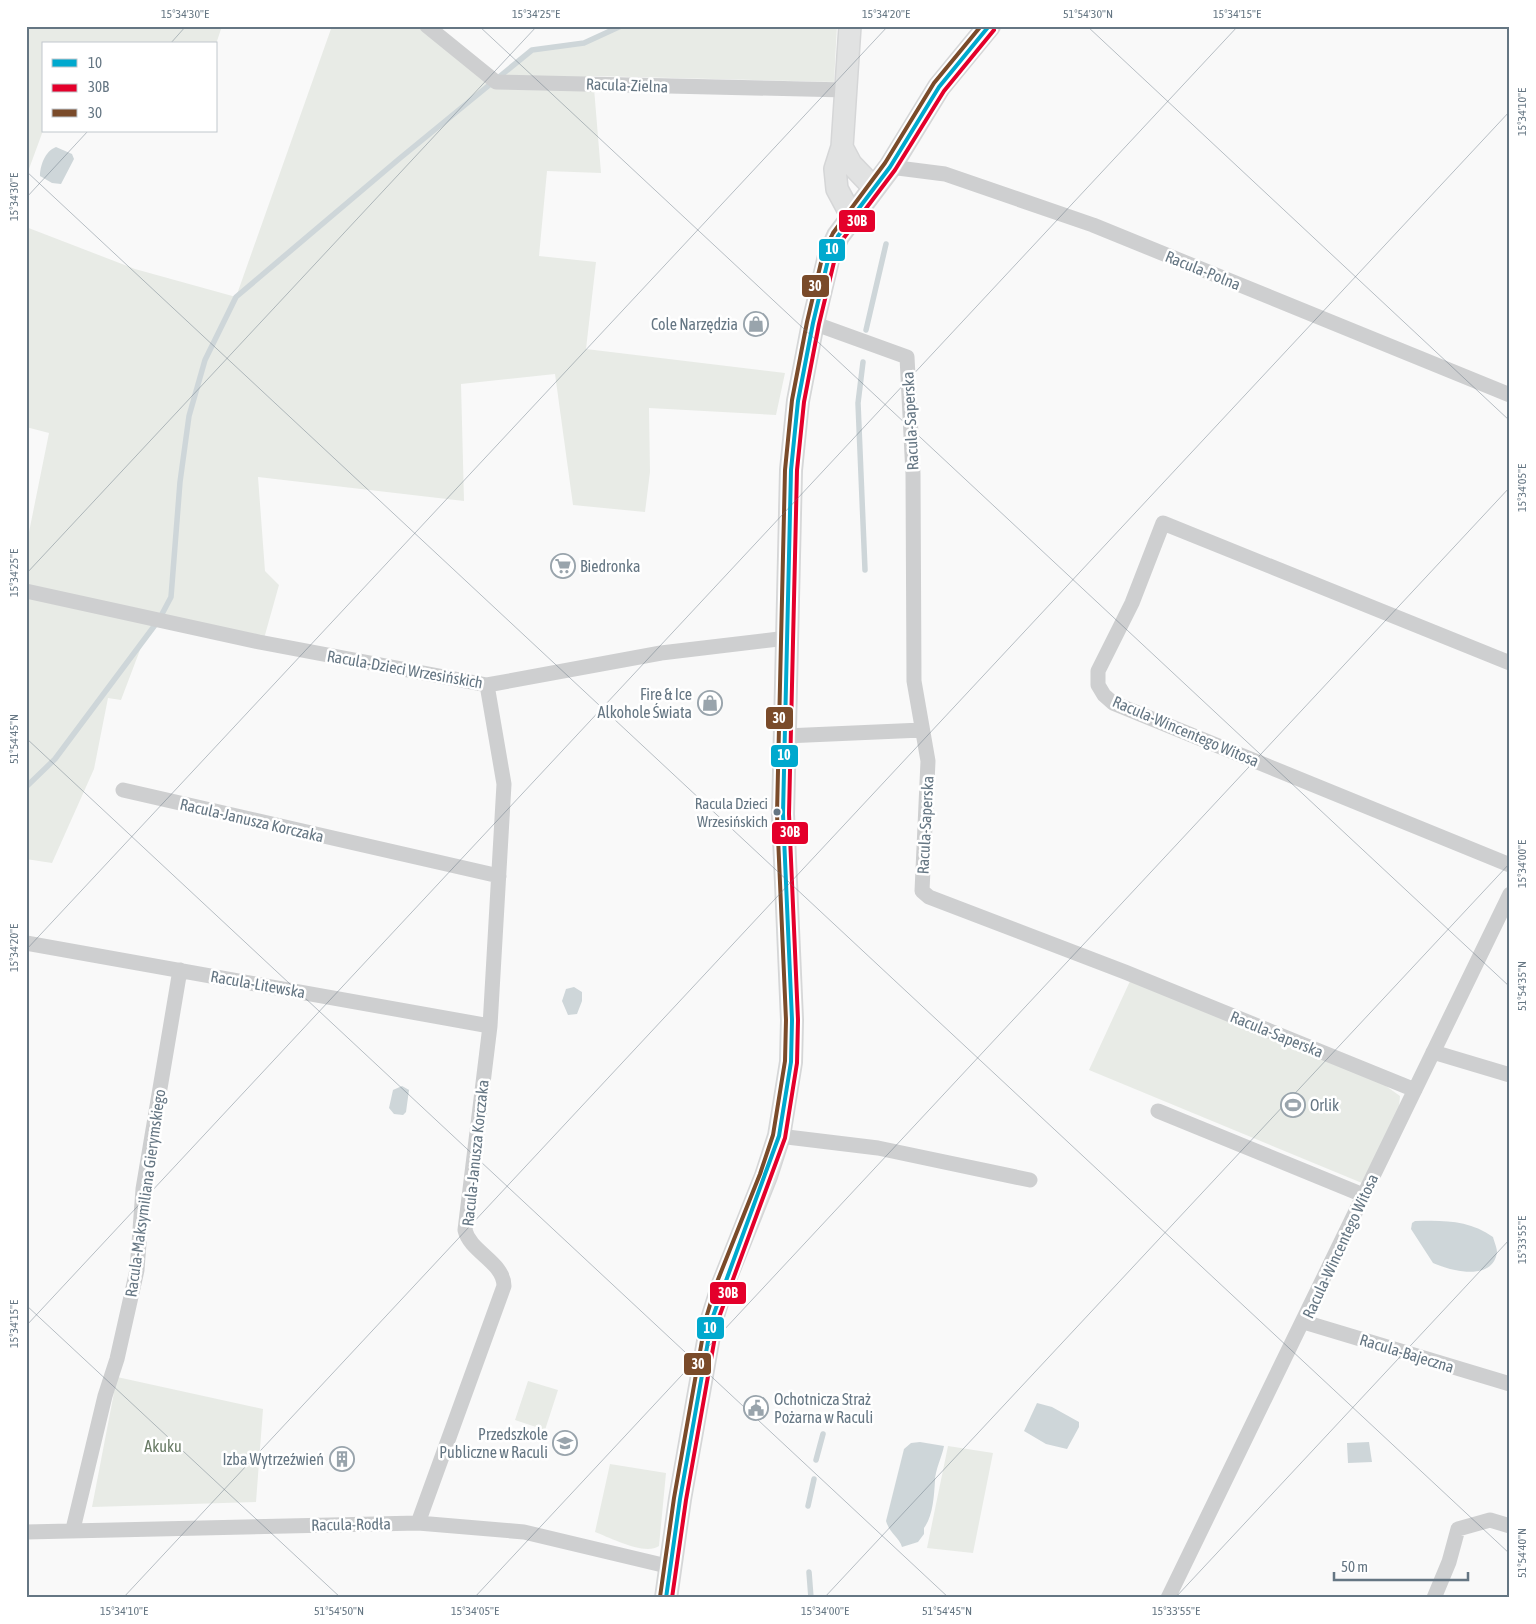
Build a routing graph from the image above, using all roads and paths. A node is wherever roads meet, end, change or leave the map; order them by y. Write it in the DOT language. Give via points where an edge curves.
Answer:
graph roads {
  1 [pos="428,26"];
  2 [pos="850,26"];
  3 [pos="989,26"];
  4 [pos="846,90"];
  5 [pos="842,147"];
  6 [pos="890,167"];
  7 [pos="874,188"];
  8 [pos="852,217"];
  9 [pos="813,323"];
  10 [pos="1510,395"];
  11 [pos="26,591"];
  12 [pos="786,638"];
  13 [pos="1510,663"];
  14 [pos="487,685"];
  15 [pos="922,730"];
  16 [pos="785,736"];
  17 [pos="122,790"];
  18 [pos="1510,865"];
  19 [pos="499,876"];
  20 [pos="1510,894"];
  21 [pos="26,943"];
  22 [pos="180,970"];
  23 [pos="490,1026"];
  24 [pos="1433,1052"];
  25 [pos="1510,1075"];
  26 [pos="1415,1090"];
  27 [pos="1158,1111"];
  28 [pos="779,1136"];
  29 [pos="1030,1180"];
  30 [pos="1363,1195"];
  31 [pos="1304,1322"];
  32 [pos="1510,1384"];
  33 [pos="418,1523"];
  34 [pos="1510,1526"];
  35 [pos="74,1529"];
  36 [pos="26,1532"];
  37 [pos="671,1566"];
  38 [pos="666,1598"];
  39 [pos="1168,1598"];
  40 [pos="1434,1598"];
  1 -- 4 [label="street, Racula-Zielna" via="492,78"];
  2 -- 4 [label="street"];
  3 -- 6 [label="street" via="939,87"];
  4 -- 5 [label="street"];
  5 -- 7 [label="street" via="850,164"];
  5 -- 8 [label="street" via="835,169 837,189"];
  6 -- 7 [label="street"];
  6 -- 10 [label="street, Racula-Polna" via="945,174 1094,225"];
  7 -- 8 [label="street"];
  8 -- 9 [label="street" via="829,256"];
  9 -- 12 [label="street" via="793,438"];
  9 -- 15 [label="street, Racula-Saperska" via="907,357 913,474 914,681"];
  11 -- 14 [label="street, Racula-Dzieci Wrzesińskich" via="259,642"];
  12 -- 14 [label="street, Racula-Dzieci Wrzesińskich" via="661,653"];
  12 -- 16 [label="street"];
  13 -- 18 [label="street, Racula-Wincentego Witosa" via="1163,523 1132,602 1098,671 1098,684 1113,703"];
  14 -- 19 [label="street, Racula-Janusza Korczaka" via="504,784"];
  15 -- 16 [label="street"];
  15 -- 26 [label="street, Racula-Saperska" via="928,761 921,887 927,896 1125,972"];
  16 -- 28 [label="street" via="785,876 792,1020 791,1062"];
  17 -- 19 [label="street, Racula-Janusza Korczaka"];
  19 -- 23 [label="street, Racula-Janusza Korczaka"];
  20 -- 24 [label="street, Racula-Wincentego Witosa"];
  21 -- 22 [label="street, Racula-Litewska"];
  22 -- 23 [label="street, Racula-Litewska"];
  22 -- 35 [label="street, Racula-Maksymiliana Gierymskiego" via="143,1189 137,1270"];
  23 -- 33 [label="street, Racula-Janusza Korczaka" via="465,1230 468,1238 501,1274 504,1286"];
  24 -- 25 [label="street"];
  24 -- 26 [label="street, Racula-Wincentego Witosa"];
  26 -- 30 [label="street, Racula-Wincentego Witosa"];
  27 -- 30 [label="street"];
  28 -- 29 [label="street" via="878,1148"];
  28 -- 37 [label="street" via="714,1314"];
  30 -- 31 [label="street, Racula-Wincentego Witosa"];
  31 -- 32 [label="street, Racula-Bajeczna"];
  31 -- 39 [label="street, Racula-Wincentego Witosa"];
  33 -- 35 [label="street, Racula-Rodła"];
  33 -- 37 [label="street, Racula-Rodła" via="524,1532"];
  34 -- 40 [label="street" via="1490,1520 1458,1529"];
  35 -- 36 [label="street, Racula-Rodła"];
  37 -- 38 [label="street"];
}
